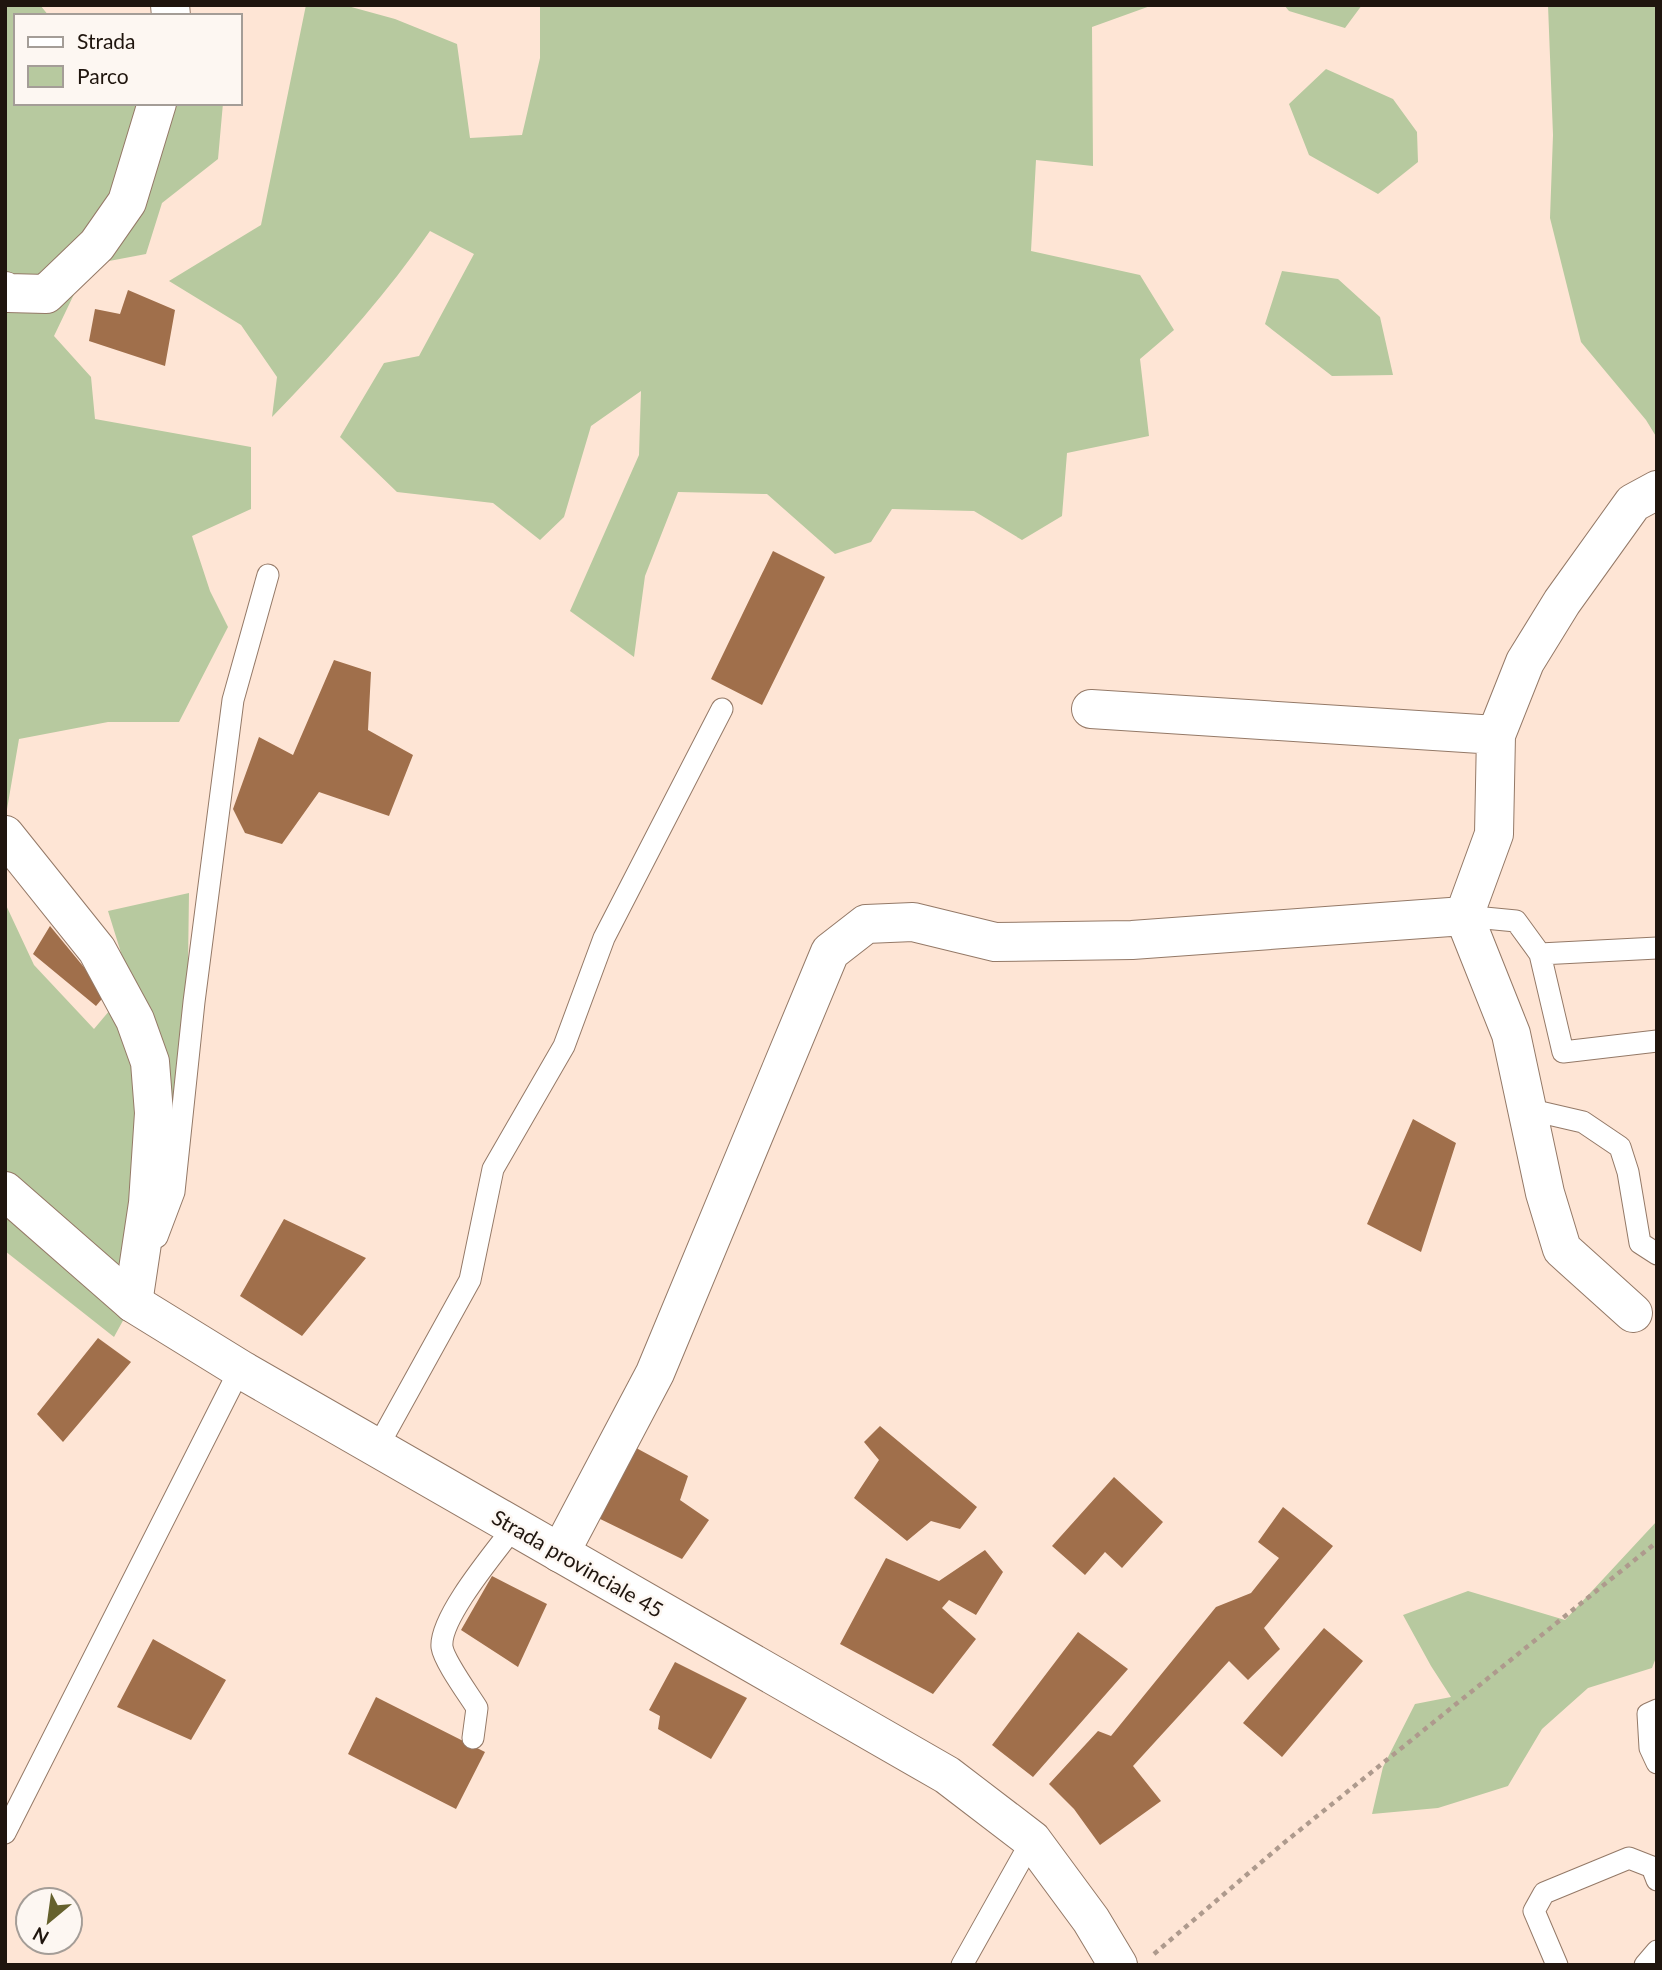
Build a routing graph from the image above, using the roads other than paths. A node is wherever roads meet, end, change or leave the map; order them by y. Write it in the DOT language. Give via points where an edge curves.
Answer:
graph roads {
  1 [pos="156,105"];
  2 [pos="5,291"];
  3 [pos="1657,490"];
  4 [pos="268,575"];
  5 [pos="722,709"];
  6 [pos="1091,709"];
  7 [pos="1496,735"];
  8 [pos="5,835"];
  9 [pos="1464,916"];
  10 [pos="1657,948"];
  11 [pos="1540,954"];
  12 [pos="1657,1041"];
  13 [pos="1527,1109"];
  14 [pos="5,1191"];
  15 [pos="1657,1254"];
  16 [pos="133,1303"];
  17 [pos="1633,1313"];
  18 [pos="240,1369"];
  19 [pos="377,1448"];
  20 [pos="514,1527"];
  21 [pos="560,1553"];
  22 [pos="1657,1710"];
  23 [pos="473,1738"];
  24 [pos="1657,1763"];
  25 [pos="5,1833"];
  26 [pos="1031,1840"];
  27 [pos="1657,1880"];
  28 [pos="1657,1951"];
  29 [pos="1135,1960"];
  30 [pos="962,1965"];
  31 [pos="1557,1965"];
  32 [pos="1645,1965"];
  1 -- 2 [label="street" via="127,202 97,245 46,293"];
  3 -- 7 [label="street" via="1633,503 1562,602 1525,662"];
  4 -- 16 [label="lane" via="233,700 174,1192"];
  5 -- 19 [label="lane" via="604,938 564,1046 493,1169 470,1280"];
  6 -- 7 [label="street"];
  7 -- 9 [label="street" via="1494,834"];
  8 -- 16 [label="street" via="97,950 135,1020 150,1062 154,1113 148,1203"];
  9 -- 11 [label="lane" via="1516,921"];
  9 -- 13 [label="street" via="1511,1034"];
  9 -- 21 [label="street" via="1132,940 1022,942 995,942 913,922 866,924 830,952 655,1373"];
  10 -- 11 [label="lane"];
  11 -- 12 [label="lane" via="1563,1052"];
  13 -- 15 [label="lane" via="1583,1122 1620,1147 1640,1243"];
  13 -- 17 [label="street" via="1562,1249"];
  14 -- 16 [label="street, Strada provinciale 45"];
  16 -- 18 [label="street, Strada provinciale 45"];
  18 -- 19 [label="street, Strada provinciale 45"];
  18 -- 25 [label="lane"];
  19 -- 20 [label="street, Strada provinciale 45"];
  20 -- 21 [label="street, Strada provinciale 45"];
  20 -- 23 [label="lane" via="465,1592 448,1622 442,1646 477,1708"];
  21 -- 26 [label="street, Strada provinciale 45" via="947,1775"];
  22 -- 24 [label="lane" via="1647,1714 1650,1748"];
  26 -- 29 [label="street, Strada provinciale 45" via="1091,1920"];
  26 -- 30 [label="lane"];
  27 -- 31 [label="lane" via="1652,1867 1629,1858 1544,1893 1534,1911"];
  28 -- 32 [label="lane"];
}
